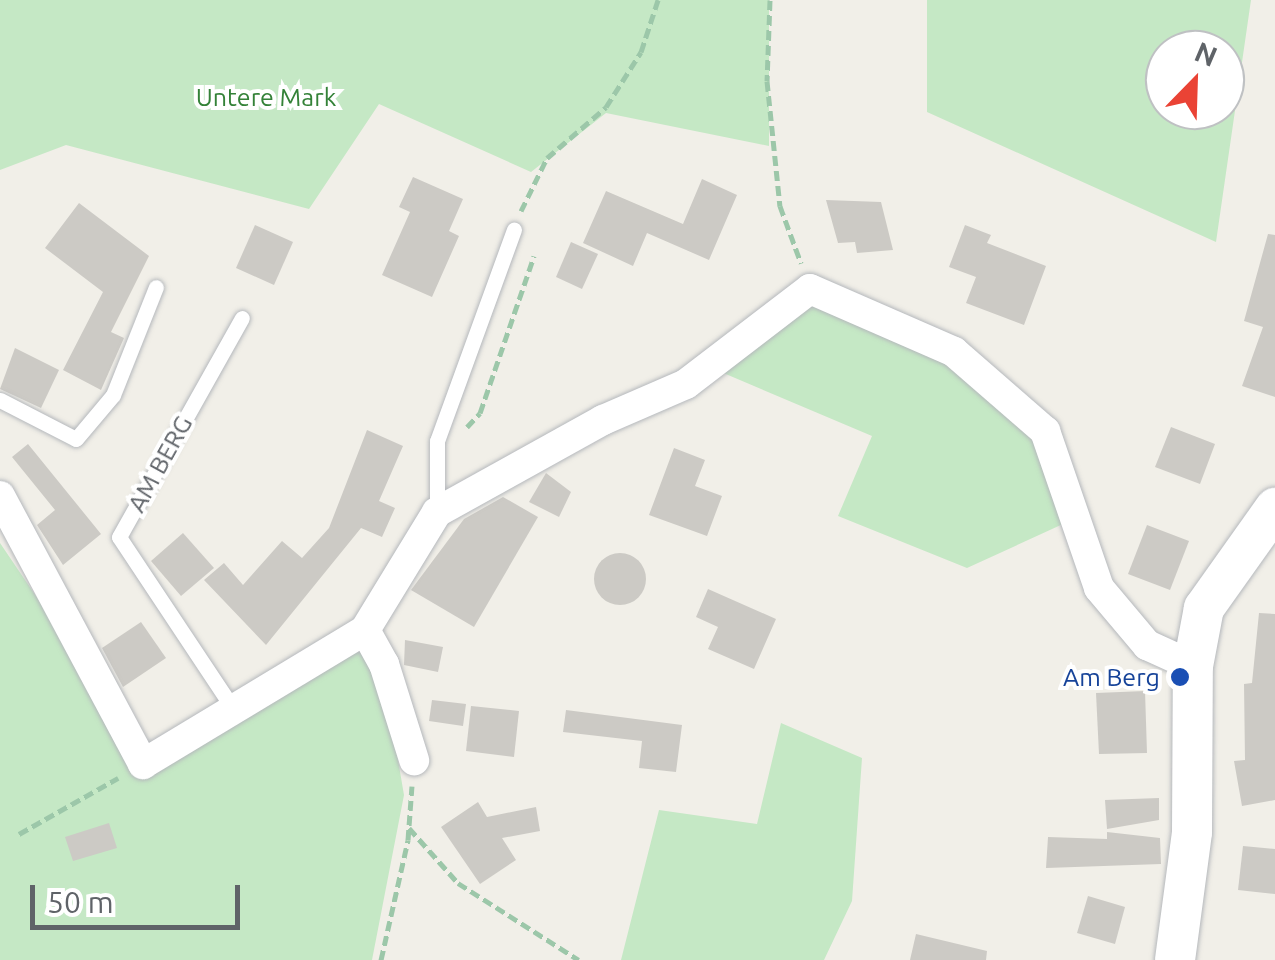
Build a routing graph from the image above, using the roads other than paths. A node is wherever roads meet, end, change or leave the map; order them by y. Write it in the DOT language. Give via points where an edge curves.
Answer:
graph roads {
  1 [pos="514,230"];
  2 [pos="156,288"];
  3 [pos="242,318"];
  4 [pos="0,400"];
  5 [pos="0,496"];
  6 [pos="1275,508"];
  7 [pos="437,512"];
  8 [pos="364,630"];
  9 [pos="1193,666"];
  10 [pos="232,706"];
  11 [pos="414,760"];
  12 [pos="1174,960"];
  1 -- 7 [label="lane" via="437,440"];
  2 -- 4 [label="lane" via="112,395 76,439"];
  3 -- 10 [label="lane, AM BERG" via="119,537"];
  5 -- 10 [label="street" via="142,764"];
  6 -- 9 [label="street" via="1204,608"];
  7 -- 8 [label="street"];
  7 -- 9 [label="street" via="603,420 686,384 810,289 954,352 1045,431 1099,588 1147,645"];
  8 -- 10 [label="street"];
  8 -- 11 [label="street" via="384,664"];
  9 -- 12 [label="street" via="1192,832"];
}
